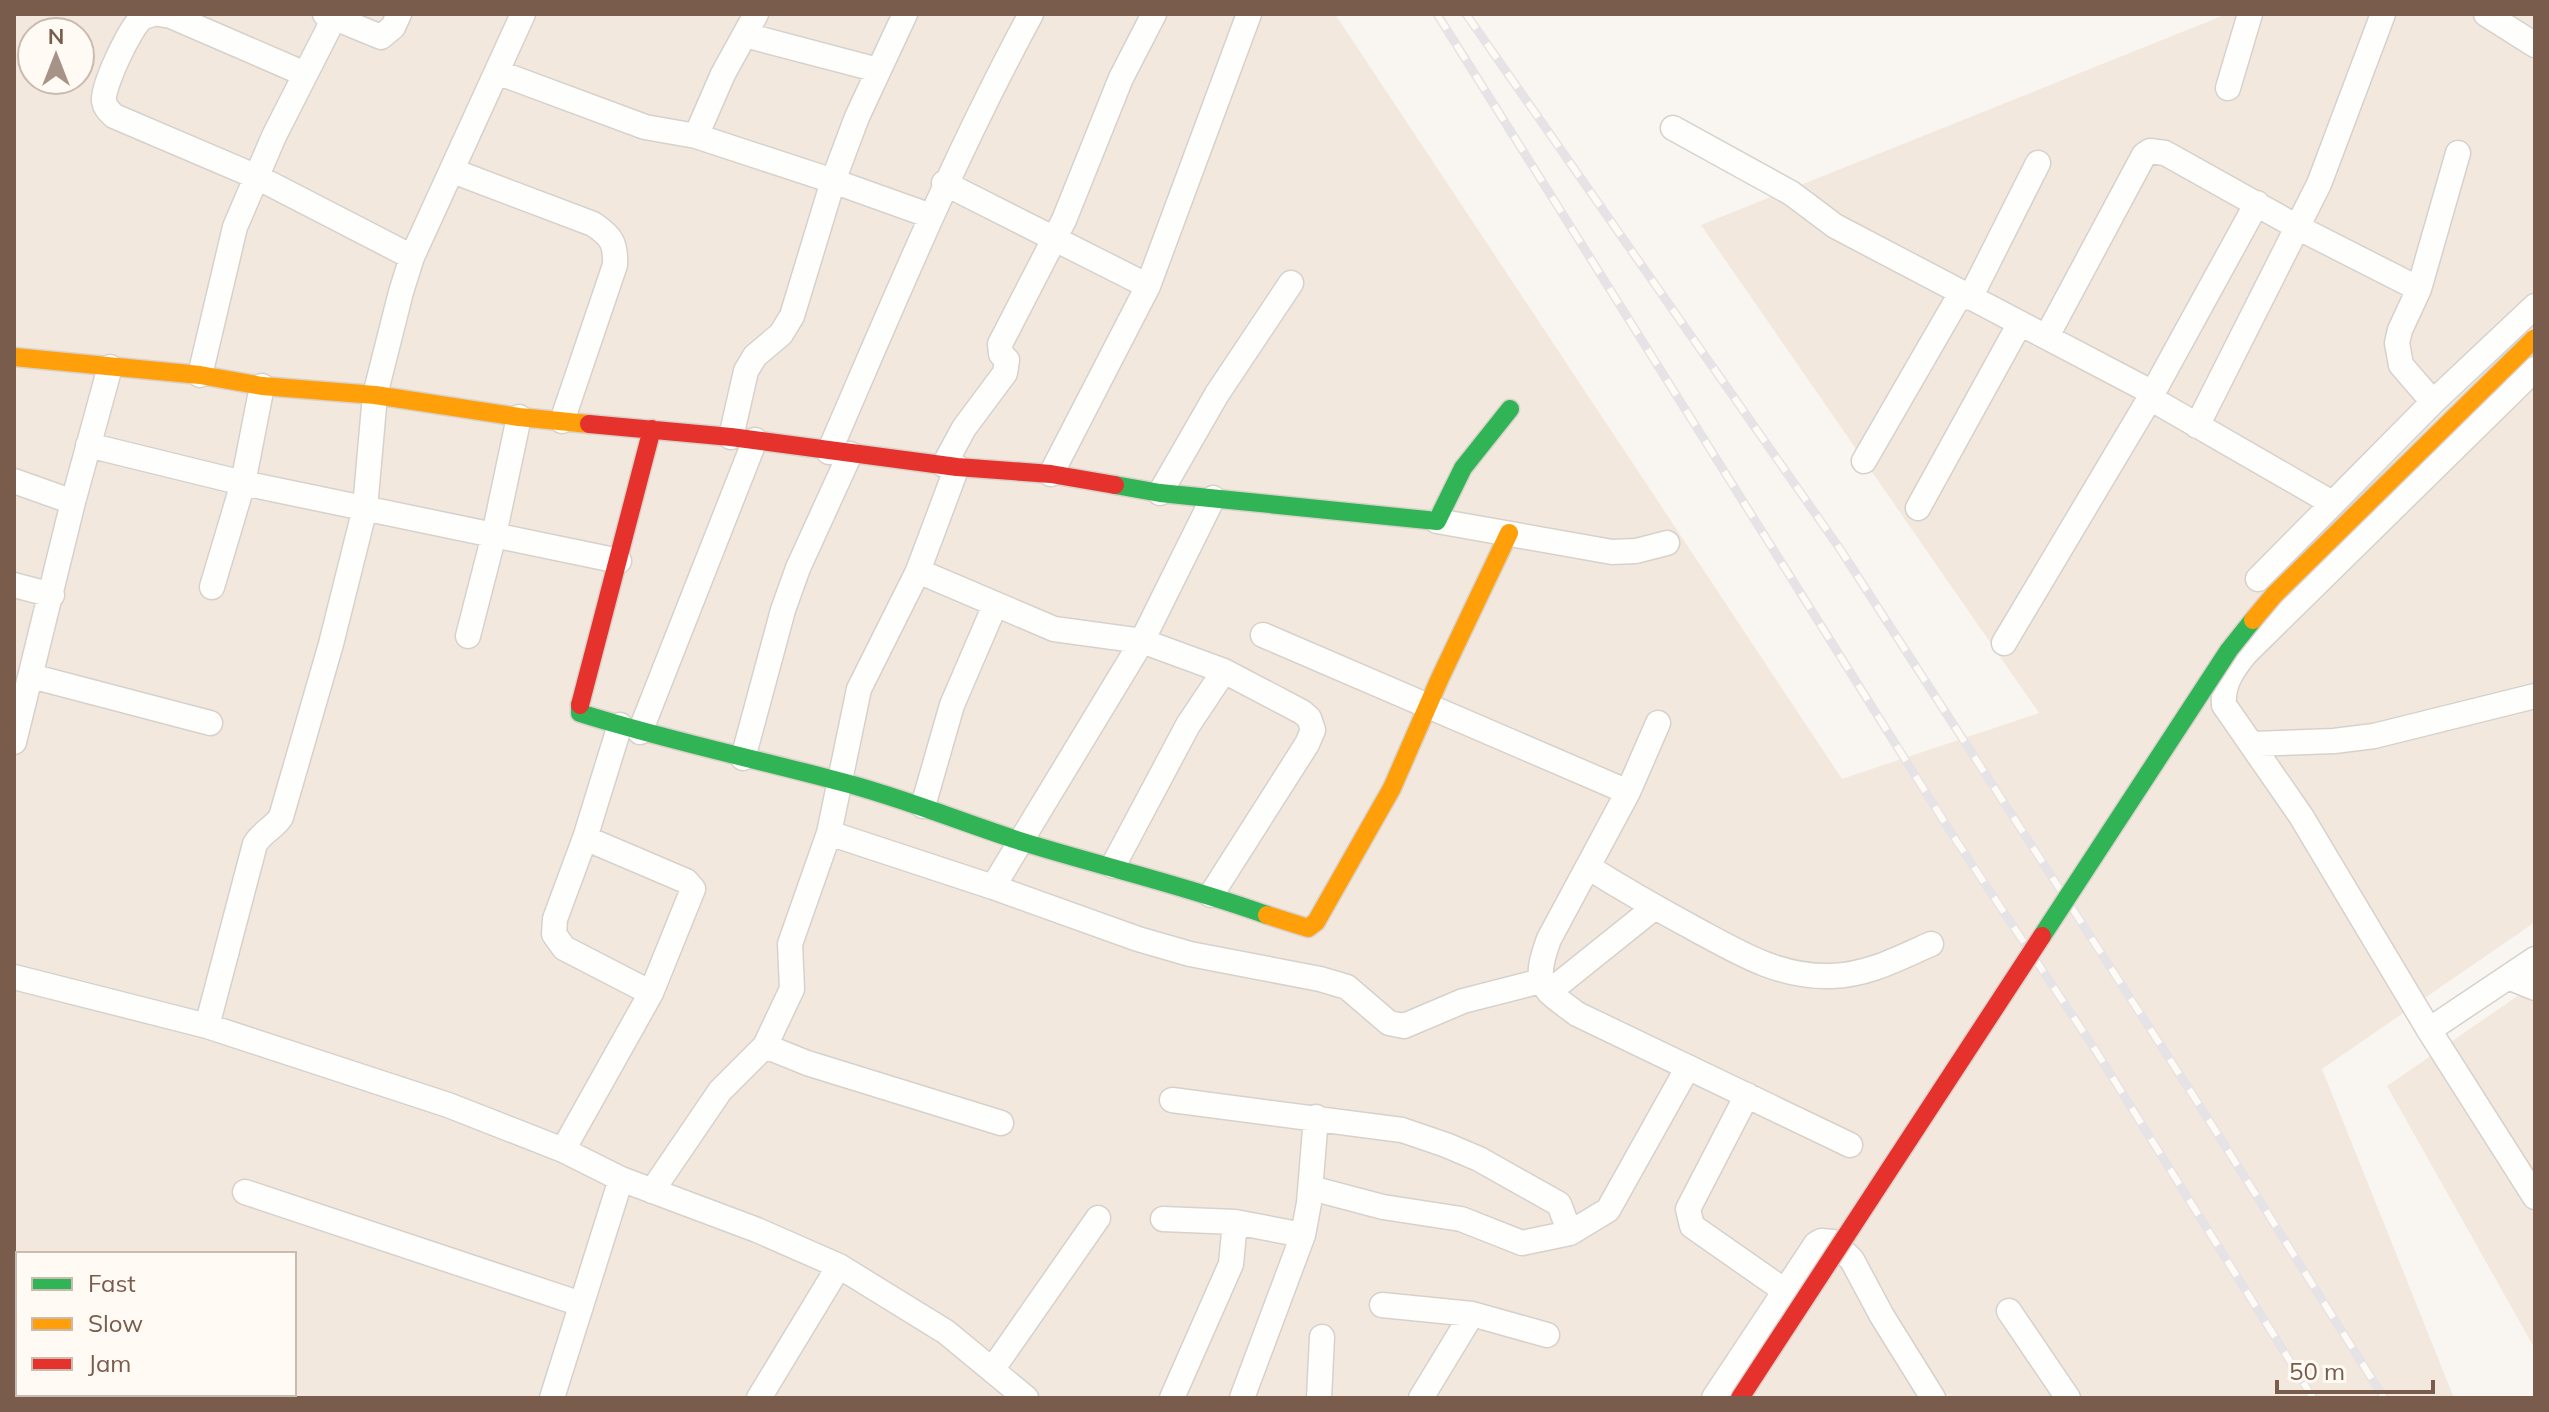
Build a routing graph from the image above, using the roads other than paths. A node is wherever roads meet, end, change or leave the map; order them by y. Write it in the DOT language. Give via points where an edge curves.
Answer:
graph roads {
  1 [pos="153,14"];
  2 [pos="159,14"];
  3 [pos="399,14"];
  4 [pos="523,14"];
  5 [pos="905,14"];
  6 [pos="1031,14"];
  7 [pos="1154,14"];
  8 [pos="1249,14"];
  9 [pos="2250,14"];
  10 [pos="2383,14"];
  11 [pos="2486,14"];
  12 [pos="330,16"];
  13 [pos="750,24"];
  14 [pos="2535,45"];
  15 [pos="878,70"];
  16 [pos="497,72"];
  17 [pos="305,74"];
  18 [pos="2228,88"];
  19 [pos="1673,128"];
  20 [pos="696,136"];
  21 [pos="2458,153"];
  22 [pos="2038,163"];
  23 [pos="453,171"];
  24 [pos="257,177"];
  25 [pos="833,181"];
  26 [pos="944,183"];
  27 [pos="2257,203"];
  28 [pos="931,216"];
  29 [pos="2299,228"];
  30 [pos="1054,239"];
  31 [pos="412,257"];
  32 [pos="1291,283"];
  33 [pos="1148,286"];
  34 [pos="2419,289"];
  35 [pos="1965,296"];
  36 [pos="2535,306"];
  37 [pos="2020,323"];
  38 [pos="2047,336"];
  39 [pos="2535,338"];
  40 [pos="14,357"];
  41 [pos="110,367"];
  42 [pos="2535,369"];
  43 [pos="200,375"];
  44 [pos="262,386"];
  45 [pos="2151,395"];
  46 [pos="2433,402"];
  47 [pos="374,406"];
  48 [pos="1510,409"];
  49 [pos="519,417"];
  50 [pos="562,421"];
  51 [pos="2197,426"];
  52 [pos="652,429"];
  53 [pos="743,438"];
  54 [pos="88,445"];
  55 [pos="840,453"];
  56 [pos="1864,461"];
  57 [pos="950,466"];
  58 [pos="1051,474"];
  59 [pos="14,481"];
  60 [pos="243,483"];
  61 [pos="1160,493"];
  62 [pos="1213,498"];
  63 [pos="73,502"];
  64 [pos="2332,503"];
  65 [pos="365,508"];
  66 [pos="1918,508"];
  67 [pos="1437,521"];
  68 [pos="1509,533"];
  69 [pos="494,535"];
  70 [pos="1667,543"];
  71 [pos="619,561"];
  72 [pos="918,571"];
  73 [pos="2258,579"];
  74 [pos="14,585"];
  75 [pos="212,587"];
  76 [pos="52,595"];
  77 [pos="995,605"];
  78 [pos="1263,635"];
  79 [pos="468,636"];
  80 [pos="1142,641"];
  81 [pos="2004,643"];
  82 [pos="1224,671"];
  83 [pos="31,676"];
  84 [pos="2535,696"];
  85 [pos="1428,706"];
  86 [pos="210,723"];
  87 [pos="1658,723"];
  88 [pos="630,728"];
  89 [pos="14,742"];
  90 [pos="2252,744"];
  91 [pos="743,758"];
  92 [pos="840,781"];
  93 [pos="1628,792"];
  94 [pos="923,806"];
  95 [pos="829,833"];
  96 [pos="585,838"];
  97 [pos="1021,841"];
  98 [pos="1113,866"];
  99 [pos="1588,867"];
  100 [pos="993,887"];
  101 [pos="1211,895"];
  102 [pos="1655,907"];
  103 [pos="1931,944"];
  104 [pos="2535,959"];
  105 [pos="14,977"];
  106 [pos="2508,977"];
  107 [pos="1545,986"];
  108 [pos="2535,988"];
  109 [pos="651,993"];
  110 [pos="207,1026"];
  111 [pos="2429,1030"];
  112 [pos="765,1046"];
  113 [pos="1688,1067"];
  114 [pos="1747,1095"];
  115 [pos="1172,1100"];
  116 [pos="1316,1117"];
  117 [pos="1001,1123"];
  118 [pos="1850,1145"];
  119 [pos="563,1150"];
  120 [pos="621,1179"];
  121 [pos="1311,1188"];
  122 [pos="2532,1188"];
  123 [pos="652,1191"];
  124 [pos="245,1192"];
  125 [pos="1098,1218"];
  126 [pos="1163,1219"];
  127 [pos="1235,1222"];
  128 [pos="1570,1233"];
  129 [pos="1303,1235"];
  130 [pos="1852,1260"];
  131 [pos="839,1266"];
  132 [pos="1785,1291"];
  133 [pos="581,1304"];
  134 [pos="1382,1305"];
  135 [pos="2009,1311"];
  136 [pos="1472,1314"];
  137 [pos="1547,1335"];
  138 [pos="1322,1337"];
  139 [pos="992,1370"];
  140 [pos="552,1398"];
  141 [pos="759,1398"];
  142 [pos="1026,1398"];
  143 [pos="1172,1398"];
  144 [pos="1242,1398"];
  145 [pos="1319,1398"];
  146 [pos="1421,1398"];
  147 [pos="1714,1398"];
  148 [pos="1740,1398"];
  149 [pos="1762,1398"];
  150 [pos="1933,1398"];
  151 [pos="2068,1398"];
  1 -- 24 [label="street" via="134,27 107,83 105,108"];
  2 -- 17 [label="street"];
  3 -- 12 [label="street" via="381,37"];
  4 -- 16 [label="street"];
  5 -- 15 [label="street"];
  6 -- 26 [label="street"];
  7 -- 30 [label="street" via="1121,78"];
  8 -- 33 [label="street"];
  9 -- 18 [label="street"];
  10 -- 29 [label="street"];
  11 -- 14 [label="street"];
  12 -- 17 [label="street"];
  13 -- 15 [label="street"];
  13 -- 20 [label="street"];
  15 -- 25 [label="street"];
  16 -- 20 [label="street" via="645,127"];
  16 -- 23 [label="street"];
  17 -- 24 [label="street"];
  19 -- 35 [label="street" via="1791,193 1835,226"];
  20 -- 25 [label="street"];
  21 -- 34 [label="street"];
  22 -- 35 [label="street"];
  23 -- 31 [label="street"];
  23 -- 50 [label="street" via="593,224 616,247 615,265"];
  24 -- 31 [label="street"];
  24 -- 43 [label="street" via="226,256"];
  25 -- 28 [label="street"];
  25 -- 53 [label="street" via="792,316 746,371"];
  26 -- 28 [label="street"];
  26 -- 30 [label="street"];
  27 -- 29 [label="street"];
  27 -- 38 [label="street" via="2165,153 2150,151"];
  27 -- 45 [label="street"];
  28 -- 55 [label="street"];
  29 -- 34 [label="street"];
  29 -- 51 [label="street"];
  30 -- 33 [label="street"];
  30 -- 57 [label="street" via="1000,344 1007,360 1005,373 964,428"];
  31 -- 47 [label="street"];
  32 -- 61 [label="street" via="1217,394"];
  33 -- 58 [label="street"];
  34 -- 46 [label="street" via="2400,330 2397,356"];
  35 -- 37 [label="street"];
  35 -- 56 [label="street"];
  36 -- 46 [label="street"];
  37 -- 38 [label="street"];
  37 -- 66 [label="street"];
  38 -- 45 [label="street"];
  39 -- 148 [label="street, bridge" via="2274,595 2229,650"];
  40 -- 41 [label="street"];
  41 -- 43 [label="street"];
  41 -- 54 [label="street"];
  42 -- 90 [label="street" via="2236,666 2225,686 2224,705"];
  43 -- 44 [label="street"];
  44 -- 47 [label="street"];
  44 -- 60 [label="street"];
  45 -- 51 [label="street"];
  45 -- 81 [label="street"];
  46 -- 64 [label="street"];
  47 -- 49 [label="street"];
  47 -- 65 [label="street"];
  48 -- 67 [label="street" via="1463,468"];
  49 -- 50 [label="street"];
  49 -- 69 [label="street"];
  50 -- 52 [label="street"];
  51 -- 64 [label="street"];
  52 -- 53 [label="street"];
  52 -- 71 [label="street"];
  53 -- 55 [label="street"];
  53 -- 88 [label="street"];
  54 -- 60 [label="street"];
  54 -- 63 [label="street"];
  55 -- 57 [label="street"];
  55 -- 91 [label="street" via="783,610"];
  57 -- 58 [label="street"];
  57 -- 72 [label="street"];
  58 -- 61 [label="street"];
  59 -- 63 [label="street"];
  60 -- 65 [label="street"];
  60 -- 75 [label="street"];
  61 -- 62 [label="street"];
  62 -- 67 [label="street"];
  62 -- 80 [label="street"];
  63 -- 76 [label="street"];
  64 -- 73 [label="street"];
  65 -- 69 [label="street"];
  65 -- 110 [label="street" via="281,817 255,844"];
  67 -- 68 [label="street"];
  68 -- 70 [label="street" via="1612,552"];
  68 -- 85 [label="street"];
  69 -- 71 [label="street"];
  69 -- 79 [label="street"];
  71 -- 88 [label="street" via="579,709 588,717"];
  72 -- 77 [label="street"];
  72 -- 92 [label="street" via="859,689"];
  74 -- 76 [label="street"];
  76 -- 83 [label="street"];
  77 -- 80 [label="street" via="1054,629"];
  77 -- 94 [label="street" via="952,705"];
  78 -- 85 [label="street"];
  80 -- 82 [label="street"];
  80 -- 97 [label="street"];
  82 -- 98 [label="street" via="1188,725"];
  82 -- 101 [label="street" via="1302,712 1313,730"];
  83 -- 86 [label="street"];
  83 -- 89 [label="street"];
  84 -- 90 [label="street" via="2374,736"];
  85 -- 93 [label="street"];
  85 -- 101 [label="street" via="1377,818 1312,926 1301,927"];
  87 -- 93 [label="street"];
  88 -- 91 [label="street"];
  88 -- 96 [label="street"];
  90 -- 111 [label="street"];
  91 -- 92 [label="street"];
  92 -- 94 [label="street"];
  92 -- 95 [label="street"];
  93 -- 99 [label="street"];
  94 -- 97 [label="street"];
  95 -- 100 [label="street"];
  95 -- 112 [label="street" via="790,944 792,989"];
  96 -- 109 [label="street" via="554,934 564,948"];
  96 -- 109 [label="street" via="691,884 691,897"];
  97 -- 98 [label="street"];
  97 -- 100 [label="street"];
  98 -- 101 [label="street"];
  99 -- 102 [label="street"];
  99 -- 107 [label="street" via="1549,939 1540,964"];
  100 -- 107 [label="street" via="1190,954 1347,987 1389,1023 1404,1026 1463,1001"];
  102 -- 103 [label="street" via="1756,962 1796,974 1873,970"];
  102 -- 107 [label="street"];
  104 -- 106 [label="street"];
  105 -- 110 [label="street"];
  106 -- 108 [label="street"];
  106 -- 111 [label="street"];
  107 -- 113 [label="street" via="1577,1014"];
  109 -- 119 [label="street"];
  110 -- 119 [label="street" via="448,1105"];
  111 -- 122 [label="street"];
  112 -- 117 [label="street"];
  112 -- 123 [label="street" via="720,1091"];
  113 -- 114 [label="street"];
  113 -- 128 [label="street" via="1608,1210"];
  114 -- 118 [label="street"];
  114 -- 132 [label="street" via="1688,1209 1692,1226"];
  115 -- 116 [label="street"];
  116 -- 121 [label="street"];
  116 -- 128 [label="street" via="1402,1130 1479,1159 1559,1204"];
  119 -- 120 [label="street"];
  120 -- 123 [label="street"];
  120 -- 133 [label="street"];
  121 -- 128 [label="street" via="1383,1207 1461,1219 1522,1243"];
  121 -- 129 [label="street"];
  123 -- 131 [label="street"];
  124 -- 133 [label="street"];
  125 -- 139 [label="street"];
  126 -- 127 [label="street"];
  127 -- 129 [label="street"];
  127 -- 143 [label="street" via="1231,1264"];
  129 -- 144 [label="street"];
  130 -- 132 [label="street" via="1834,1242 1821,1241"];
  130 -- 149 [label="street"];
  130 -- 150 [label="street"];
  131 -- 139 [label="street" via="946,1332"];
  131 -- 141 [label="street"];
  132 -- 147 [label="street"];
  133 -- 140 [label="street"];
  134 -- 136 [label="street"];
  135 -- 151 [label="street"];
  136 -- 137 [label="street"];
  136 -- 146 [label="street"];
  138 -- 145 [label="street"];
  139 -- 142 [label="street"];
}
